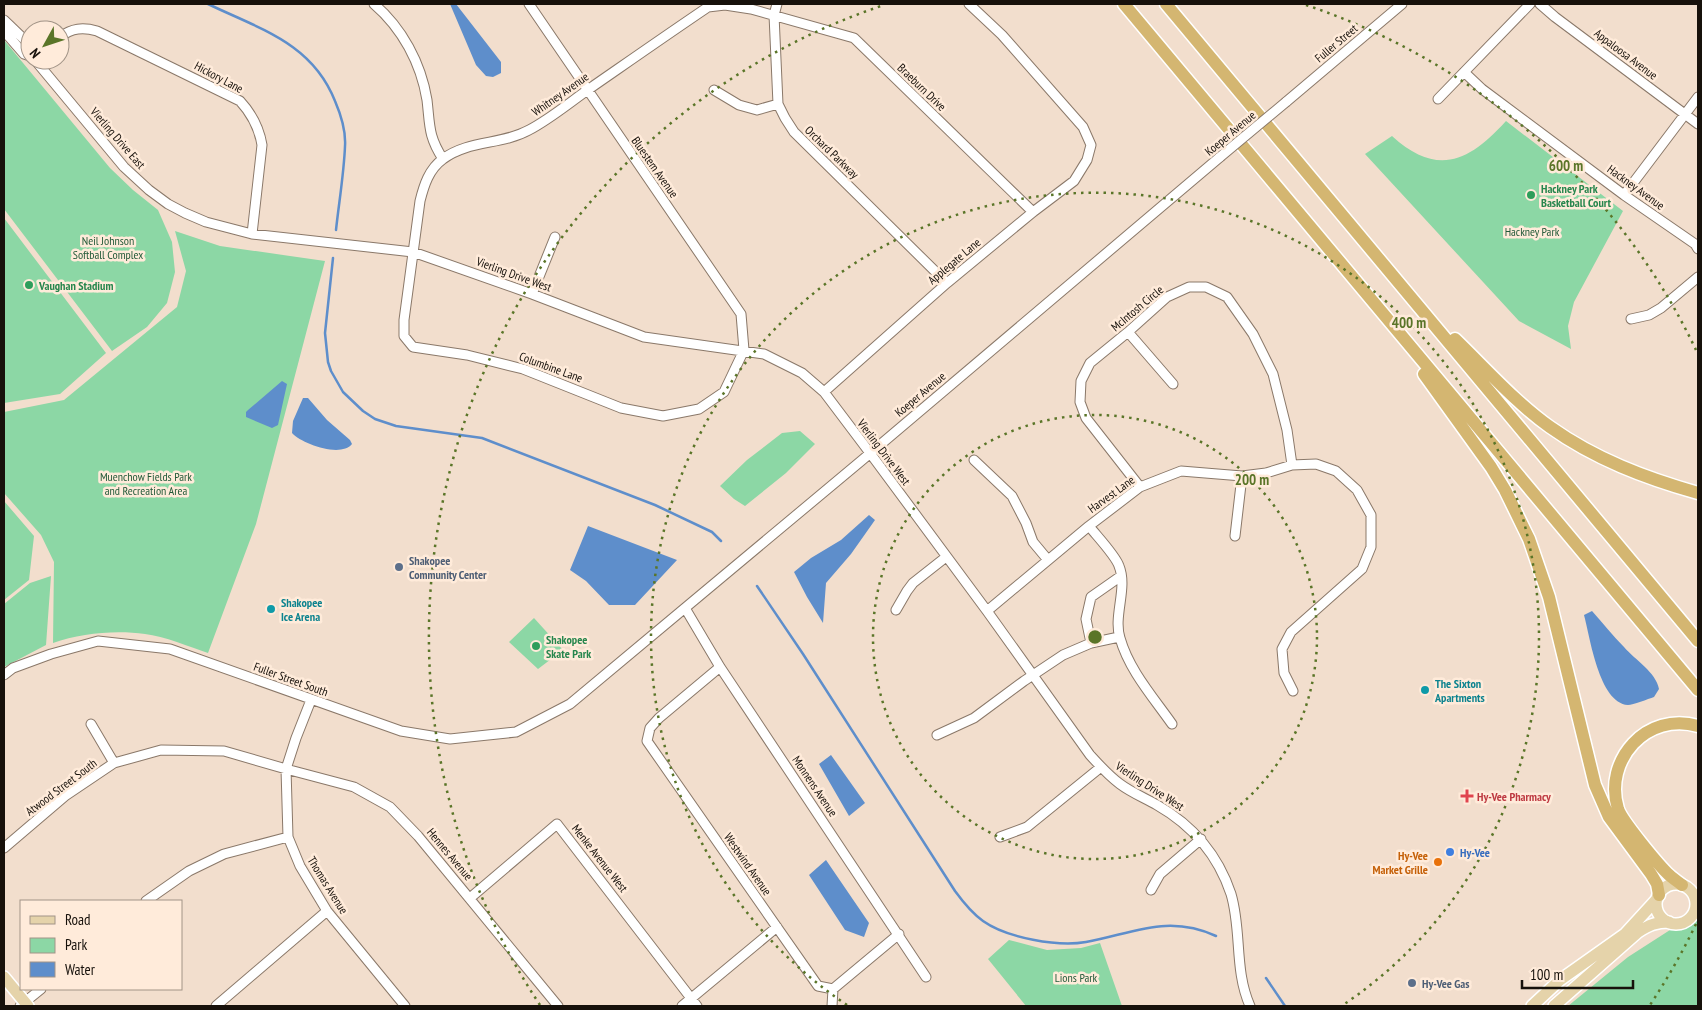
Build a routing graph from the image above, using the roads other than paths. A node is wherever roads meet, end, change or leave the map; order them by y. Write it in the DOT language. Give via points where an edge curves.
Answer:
graph roads {
  1 [pos="374,4"];
  2 [pos="529,4"];
  3 [pos="778,4"];
  4 [pos="969,4"];
  5 [pos="1124,4"];
  6 [pos="1166,4"];
  7 [pos="1402,4"];
  8 [pos="1530,4"];
  9 [pos="1540,4"];
  10 [pos="707,5"];
  11 [pos="774,15"];
  12 [pos="4,20"];
  13 [pos="4,31"];
  14 [pos="70,31"];
  15 [pos="20,35"];
  16 [pos="20,49"];
  17 [pos="43,70"];
  18 [pos="1464,72"];
  19 [pos="587,90"];
  20 [pos="714,90"];
  21 [pos="1698,97"];
  22 [pos="1438,98"];
  23 [pos="1286,102"];
  24 [pos="778,104"];
  25 [pos="1685,114"];
  26 [pos="1698,124"];
  27 [pos="443,159"];
  28 [pos="1624,195"];
  29 [pos="1033,212"];
  30 [pos="252,234"];
  31 [pos="555,237"];
  32 [pos="1698,249"];
  33 [pos="413,252"];
  34 [pos="1698,277"];
  35 [pos="947,283"];
  36 [pos="532,294"];
  37 [pos="1408,294"];
  38 [pos="1389,319"];
  39 [pos="1631,319"];
  40 [pos="1128,332"];
  41 [pos="744,350"];
  42 [pos="1173,384"];
  43 [pos="824,392"];
  44 [pos="870,453"];
  45 [pos="974,460"];
  46 [pos="1292,465"];
  47 [pos="1242,476"];
  48 [pos="1140,487"];
  49 [pos="1698,493"];
  50 [pos="1089,526"];
  51 [pos="1235,536"];
  52 [pos="946,557"];
  53 [pos="1048,560"];
  54 [pos="1121,576"];
  55 [pos="685,608"];
  56 [pos="896,610"];
  57 [pos="986,610"];
  58 [pos="1119,637"];
  59 [pos="1698,641"];
  60 [pos="1091,643"];
  61 [pos="720,666"];
  62 [pos="4,675"];
  63 [pos="1032,675"];
  64 [pos="1698,690"];
  65 [pos="1293,691"];
  66 [pos="311,700"];
  67 [pos="570,704"];
  68 [pos="91,724"];
  69 [pos="1172,724"];
  70 [pos="1698,726"];
  71 [pos="937,735"];
  72 [pos="114,763"];
  73 [pos="1101,767"];
  74 [pos="286,770"];
  75 [pos="288,836"];
  76 [pos="1000,837"];
  77 [pos="1201,839"];
  78 [pos="4,848"];
  79 [pos="1698,885"];
  80 [pos="1684,886"];
  81 [pos="1151,890"];
  82 [pos="1658,897"];
  83 [pos="470,898"];
  84 [pos="147,900"];
  85 [pos="327,910"];
  86 [pos="1696,910"];
  87 [pos="1669,922"];
  88 [pos="777,927"];
  89 [pos="899,934"];
  90 [pos="4,976"];
  91 [pos="926,977"];
  92 [pos="834,989"];
  93 [pos="40,990"];
  94 [pos="692,998"];
  95 [pos="25,1005"];
  96 [pos="216,1006"];
  97 [pos="406,1006"];
  98 [pos="558,1006"];
  99 [pos="682,1006"];
  100 [pos="697,1006"];
  101 [pos="832,1006"];
  102 [pos="1250,1006"];
  103 [pos="1532,1006"];
  104 [pos="1554,1006"];
  1 -- 27 [label="street" via="393,23 414,57 427,100 431,135"];
  2 -- 19 [label="street, Bluestem Avenue"];
  3 -- 11 [label="street, Orchard Parkway"];
  4 -- 29 [label="street, Applegate Lane" via="1002,34 1083,127 1091,145 1087,160 1074,181"];
  5 -- 38 [label="highway"];
  6 -- 37 [label="highway"];
  7 -- 23 [label="street, Fuller Street"];
  8 -- 18 [label="street"];
  9 -- 25 [label="street, Appaloosa Avenue"];
  10 -- 11 [label="street, Whitney Avenue" via="725,5"];
  10 -- 19 [label="street, Whitney Avenue"];
  11 -- 24 [label="street, Orchard Parkway"];
  11 -- 29 [label="street, Braeburn Drive" via="854,38"];
  12 -- 15 [label="street"];
  13 -- 16 [label="street"];
  14 -- 30 [label="street, Hickory Lane" via="86,28 97,31 240,101 260,132 262,145"];
  17 -- 30 [label="street, Vierling Drive East" via="124,168 149,190 168,204 206,222"];
  18 -- 22 [label="street"];
  18 -- 28 [label="street, Hackney Avenue"];
  19 -- 27 [label="street, Whitney Avenue" via="516,137 459,150"];
  19 -- 41 [label="street, Bluestem Avenue" via="741,314"];
  20 -- 24 [label="street" via="739,105 757,110"];
  21 -- 25 [label="street"];
  23 -- 44 [label="street, Koeper Avenue, bridge"];
  24 -- 35 [label="street, Orchard Parkway" via="794,132"];
  25 -- 26 [label="street, Appaloosa Avenue"];
  25 -- 28 [label="street"];
  27 -- 33 [label="street, Whitney Avenue" via="433,168 425,183"];
  28 -- 32 [label="street, Hackney Avenue"];
  29 -- 35 [label="street, Applegate Lane"];
  30 -- 33 [label="street, Vierling Drive West"];
  31 -- 36 [label="street"];
  33 -- 36 [label="street, Vierling Drive West"];
  33 -- 41 [label="street, Columbine Lane" via="404,336 413,347 467,354 523,369 621,408 663,416 699,409 724,392"];
  34 -- 39 [label="street" via="1649,316"];
  35 -- 43 [label="street, Applegate Lane"];
  36 -- 41 [label="street, Vierling Drive West" via="644,337"];
  37 -- 49 [label="highway" via="1506,390 1549,427 1611,463"];
  37 -- 59 [label="highway"];
  38 -- 64 [label="highway"];
  38 -- 82 [label="highway" via="1410,354 1491,467 1525,531 1549,597 1595,785 1609,817 1657,884"];
  40 -- 42 [label="street"];
  40 -- 46 [label="street, McIntosh Circle" via="1167,297 1188,287 1206,287 1227,297 1253,334 1272,374 1287,430"];
  40 -- 48 [label="street, McIntosh Circle" via="1090,363 1080,381 1080,402 1086,418"];
  41 -- 43 [label="street, Vierling Drive West" via="764,354 802,373"];
  43 -- 44 [label="street, Vierling Drive West"];
  44 -- 52 [label="street, Vierling Drive West"];
  44 -- 55 [label="street, Koeper Avenue"];
  45 -- 53 [label="street" via="1012,496 1033,542"];
  46 -- 47 [label="street, Harvest Lane"];
  46 -- 65 [label="street, Harvest Lane" via="1316,464 1336,471 1357,490 1371,515 1371,547 1362,568 1291,632 1282,649 1284,673"];
  47 -- 48 [label="street, Harvest Lane" via="1181,471"];
  47 -- 51 [label="street"];
  48 -- 50 [label="street, Harvest Lane"];
  50 -- 53 [label="street, Harvest Lane"];
  50 -- 54 [label="street" via="1119,565"];
  52 -- 56 [label="street" via="913,583"];
  52 -- 57 [label="street, Vierling Drive West"];
  53 -- 57 [label="street, Harvest Lane"];
  54 -- 58 [label="street"];
  54 -- 60 [label="street" via="1091,597 1086,619"];
  55 -- 61 [label="street, Monnens Avenue"];
  55 -- 67 [label="street, Koeper Avenue"];
  57 -- 63 [label="street, Vierling Drive West"];
  58 -- 60 [label="street"];
  58 -- 69 [label="street" via="1134,670"];
  60 -- 63 [label="street" via="1063,655"];
  61 -- 88 [label="street, Westwind Avenue" via="650,728 647,741"];
  61 -- 89 [label="street, Monnens Avenue"];
  62 -- 66 [label="street, Fuller Street South" via="13,668 51,654 98,641 170,650"];
  63 -- 71 [label="street" via="974,718"];
  63 -- 73 [label="street, Vierling Drive West"];
  66 -- 67 [label="street, Fuller Street South" via="401,732 450,739 516,732"];
  66 -- 74 [label="street, Thomas Avenue"];
  68 -- 72 [label="street"];
  70 -- 80 [label="highway" via="1680,723 1654,728 1644,734 1626,752 1615,778 1619,812 1667,873"];
  72 -- 74 [label="street, Atwood Street South" via="161,750 224,751"];
  72 -- 78 [label="street, Atwood Street South" via="65,796"];
  73 -- 76 [label="street" via="1027,827"];
  73 -- 77 [label="street, Vierling Drive West" via="1120,784 1171,814"];
  74 -- 75 [label="street, Thomas Avenue"];
  74 -- 83 [label="street, Hennes Avenue" via="354,787 390,806"];
  75 -- 84 [label="street" via="224,854 188,871"];
  75 -- 85 [label="street, Thomas Avenue" via="300,866"];
  77 -- 81 [label="street" via="1160,874"];
  77 -- 102 [label="street, Vierling Drive West" via="1219,865 1231,894 1240,974"];
  79 -- 80 [label="main road"];
  80 -- 82 [label="main road" via="1669,886"];
  80 -- 86 [label="main road" via="1694,898"];
  82 -- 87 [label="main road" via="1658,912"];
  82 -- 103 [label="main road" via="1625,934 1560,980"];
  83 -- 94 [label="street, Menke Avenue West" via="558,824"];
  83 -- 98 [label="street, Hennes Avenue"];
  85 -- 96 [label="street"];
  85 -- 97 [label="street, Thomas Avenue"];
  86 -- 87 [label="main road" via="1683,922"];
  87 -- 104 [label="main road" via="1650,924 1638,932"];
  88 -- 92 [label="street, Westwind Avenue" via="818,986"];
  88 -- 94 [label="street"];
  89 -- 91 [label="street, Monnens Avenue"];
  89 -- 92 [label="street"];
  90 -- 95 [label="main road"];
  92 -- 101 [label="street"];
  93 -- 95 [label="street"];
  94 -- 99 [label="street"];
  94 -- 100 [label="street"];
}
